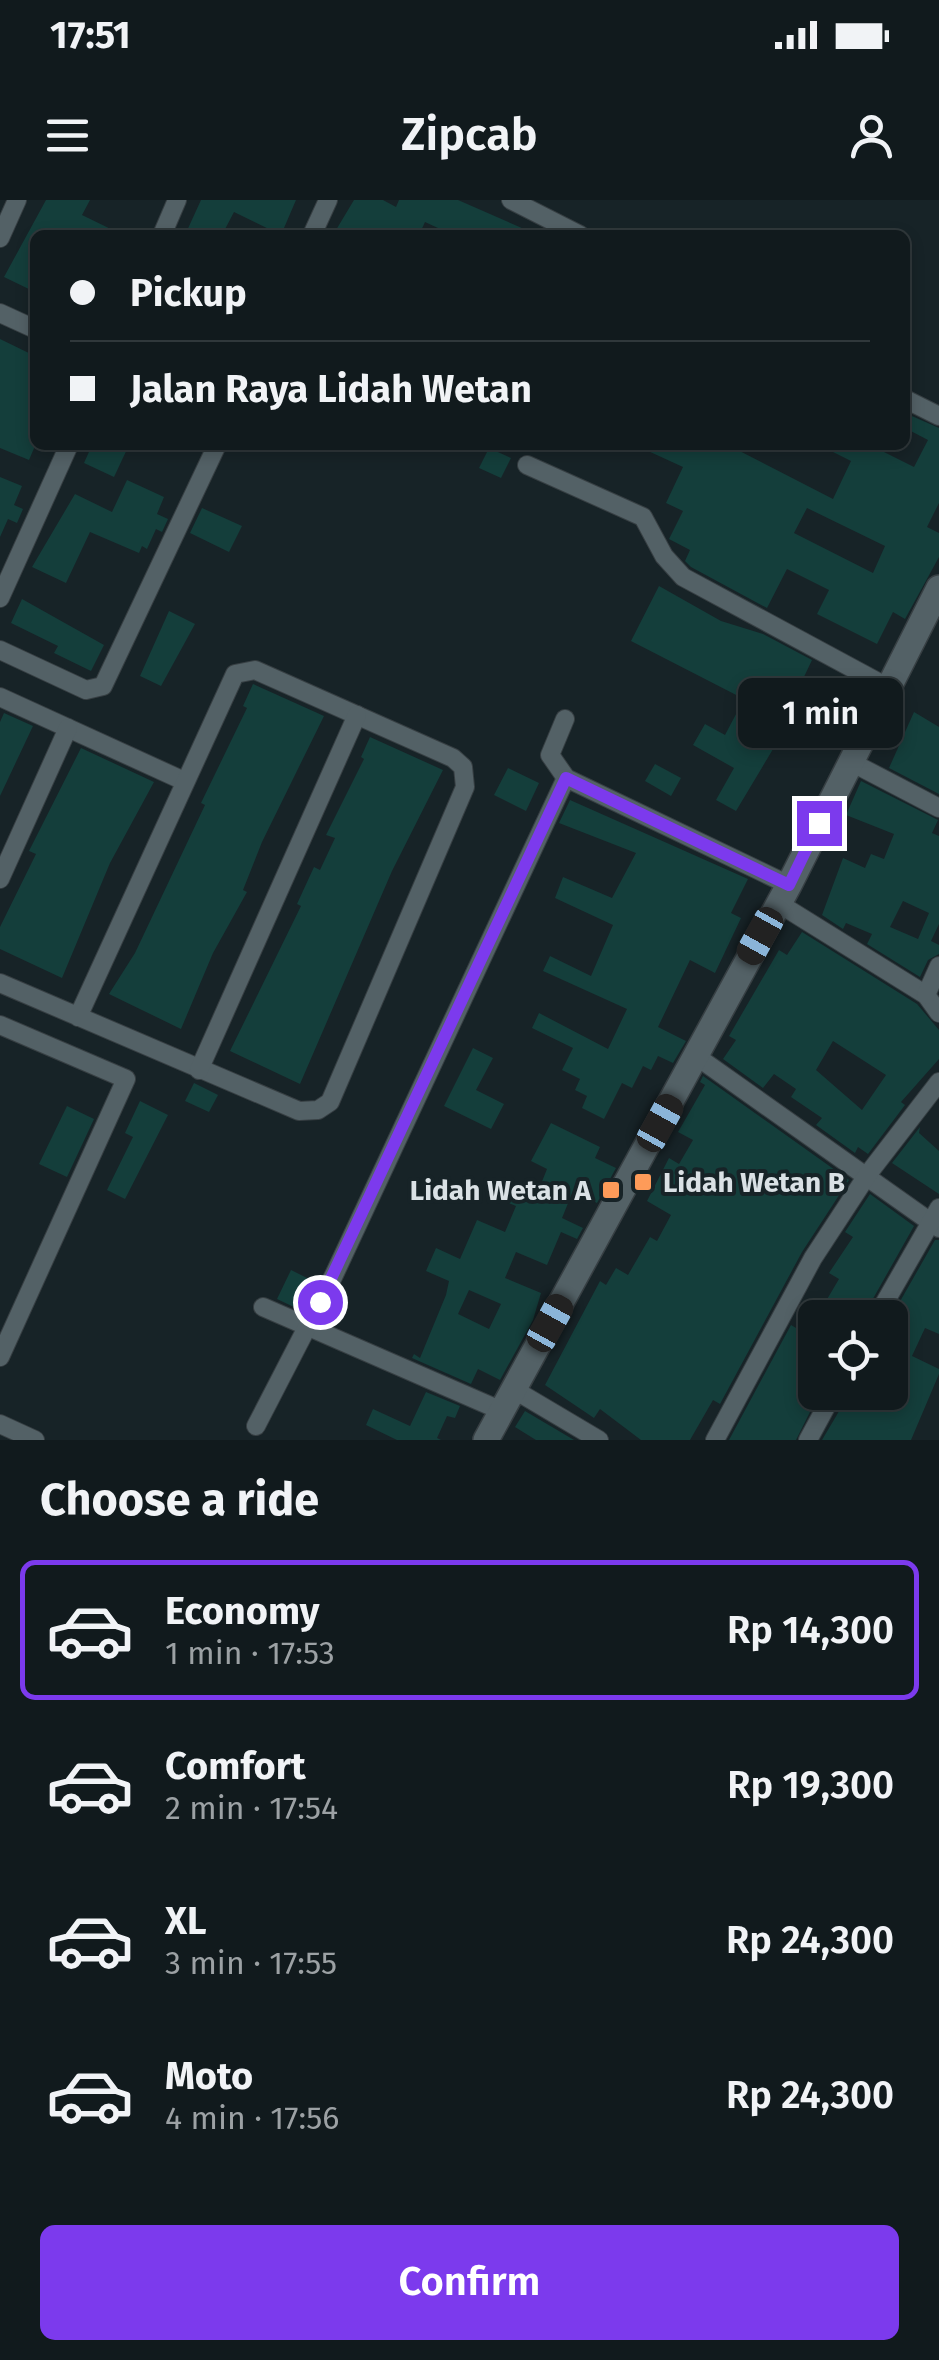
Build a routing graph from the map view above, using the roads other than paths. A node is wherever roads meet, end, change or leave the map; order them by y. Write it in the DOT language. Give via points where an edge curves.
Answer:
graph roads {
  1 [pos="17,200"];
  2 [pos="177,200"];
  3 [pos="328,200"];
  4 [pos="511,200"];
  5 [pos="164,230"];
  6 [pos="314,230"];
  7 [pos="570,230"];
  8 [pos="0,238"];
  9 [pos="0,312"];
  10 [pos="30,326"];
  11 [pos="910,402"];
  12 [pos="939,416"];
  13 [pos="67,450"];
  14 [pos="214,450"];
  15 [pos="527,465"];
  16 [pos="939,588"];
  17 [pos="0,598"];
  18 [pos="0,650"];
  19 [pos="889,688"];
  20 [pos="0,698"];
  21 [pos="357,715"];
  22 [pos="564,718"];
  23 [pos="68,728"];
  24 [pos="849,761"];
  25 [pos="566,778"];
  26 [pos="184,781"];
  27 [pos="939,808"];
  28 [pos="0,879"];
  29 [pos="784,894"];
  30 [pos="939,966"];
  31 [pos="0,983"];
  32 [pos="926,995"];
  33 [pos="939,1014"];
  34 [pos="78,1017"];
  35 [pos="0,1025"];
  36 [pos="696,1056"];
  37 [pos="199,1070"];
  38 [pos="939,1082"];
  39 [pos="868,1174"];
  40 [pos="936,1220"];
  41 [pos="887,1300"];
  42 [pos="263,1308"];
  43 [pos="307,1329"];
  44 [pos="0,1358"];
  45 [pos="508,1400"];
  46 [pos="824,1410"];
  47 [pos="0,1424"];
  48 [pos="256,1426"];
  49 [pos="35,1440"];
  50 [pos="486,1440"];
  51 [pos="599,1440"];
  52 [pos="715,1440"];
  53 [pos="808,1440"];
  1 -- 8 [label="street"];
  2 -- 5 [label="street"];
  3 -- 6 [label="street"];
  4 -- 7 [label="street"];
  9 -- 10 [label="street"];
  11 -- 12 [label="street"];
  13 -- 17 [label="street"];
  14 -- 18 [label="street" via="104,686 86,690"];
  15 -- 19 [label="street" via="643,517 683,577"];
  16 -- 19 [label="main road"];
  19 -- 24 [label="main road"];
  20 -- 23 [label="street"];
  21 -- 26 [label="street" via="245,669 229,684"];
  21 -- 37 [label="street"];
  21 -- 37 [label="street" via="453,758 466,776 330,1102 299,1111"];
  22 -- 25 [label="street" via="550,755"];
  23 -- 26 [label="street"];
  23 -- 28 [label="street"];
  24 -- 27 [label="street"];
  24 -- 29 [label="main road"];
  25 -- 29 [label="street"];
  25 -- 43 [label="street"];
  26 -- 34 [label="street"];
  29 -- 32 [label="street"];
  29 -- 36 [label="main road"];
  30 -- 32 [label="street"];
  31 -- 34 [label="street"];
  32 -- 33 [label="street"];
  34 -- 37 [label="street"];
  35 -- 44 [label="street" via="126,1079"];
  36 -- 39 [label="street"];
  36 -- 45 [label="main road"];
  38 -- 39 [label="street"];
  39 -- 40 [label="street"];
  39 -- 52 [label="street"];
  40 -- 41 [label="street"];
  42 -- 43 [label="street"];
  43 -- 45 [label="street"];
  43 -- 48 [label="street"];
  45 -- 50 [label="main road"];
  45 -- 51 [label="street"];
  46 -- 53 [label="street"];
  47 -- 49 [label="street"];
}
